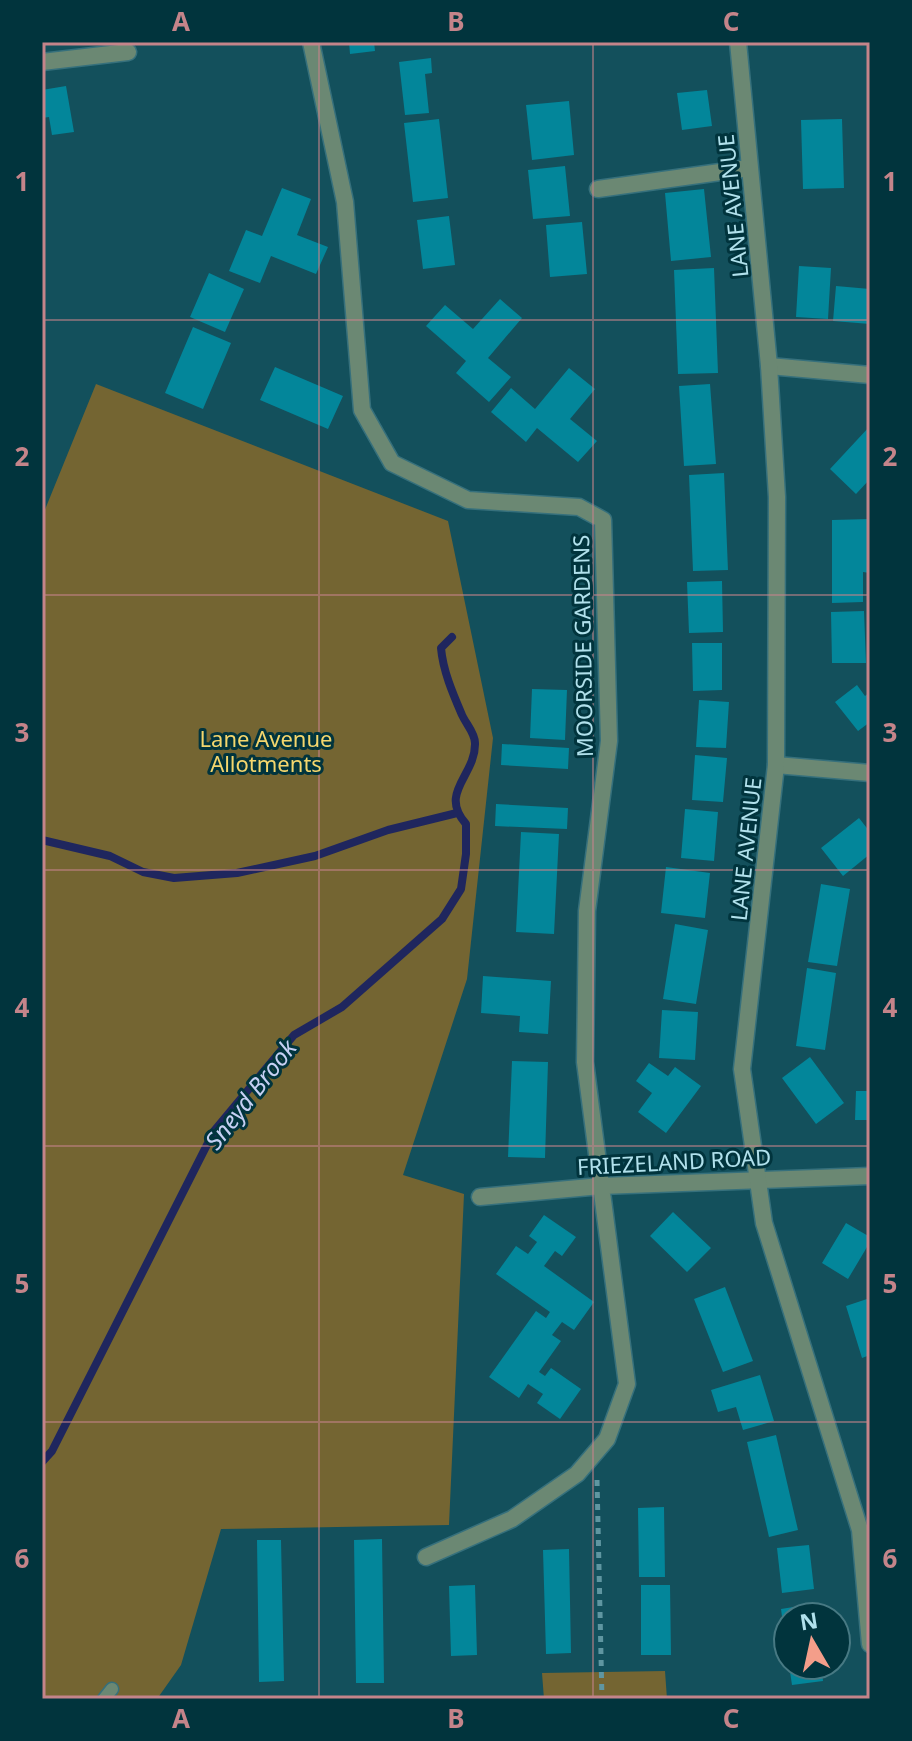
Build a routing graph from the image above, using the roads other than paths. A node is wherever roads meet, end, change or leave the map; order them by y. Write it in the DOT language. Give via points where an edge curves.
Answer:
graph roads {
  1 [pos="311,42"];
  2 [pos="738,42"];
  3 [pos="128,52"];
  4 [pos="42,62"];
  5 [pos="749,168"];
  6 [pos="598,189"];
  7 [pos="769,366"];
  8 [pos="870,375"];
  9 [pos="776,765"];
  10 [pos="870,773"];
  11 [pos="870,1176"];
  12 [pos="756,1178"];
  13 [pos="601,1186"];
  14 [pos="480,1197"];
  15 [pos="865,1530"];
  16 [pos="426,1557"];
  17 [pos="870,1644"];
  1 -- 13 [label="street, MOORSIDE GARDENS" via="345,202 362,410 392,463 468,500 579,507 603,520 609,741 587,911 585,1062"];
  2 -- 5 [label="street, LANE AVENUE"];
  3 -- 4 [label="street"];
  5 -- 6 [label="street"];
  5 -- 7 [label="street, LANE AVENUE"];
  7 -- 8 [label="street"];
  7 -- 9 [label="street, LANE AVENUE" via="777,497"];
  9 -- 10 [label="street"];
  9 -- 12 [label="street, LANE AVENUE" via="742,1069"];
  11 -- 12 [label="street, FRIEZELAND ROAD"];
  12 -- 13 [label="street, FRIEZELAND ROAD"];
  12 -- 15 [label="street, LANE AVENUE" via="764,1223"];
  13 -- 14 [label="street, FRIEZELAND ROAD"];
  13 -- 16 [label="street" via="627,1384 607,1439 577,1474 512,1519"];
  15 -- 17 [label="street, LANE AVENUE"];
}
